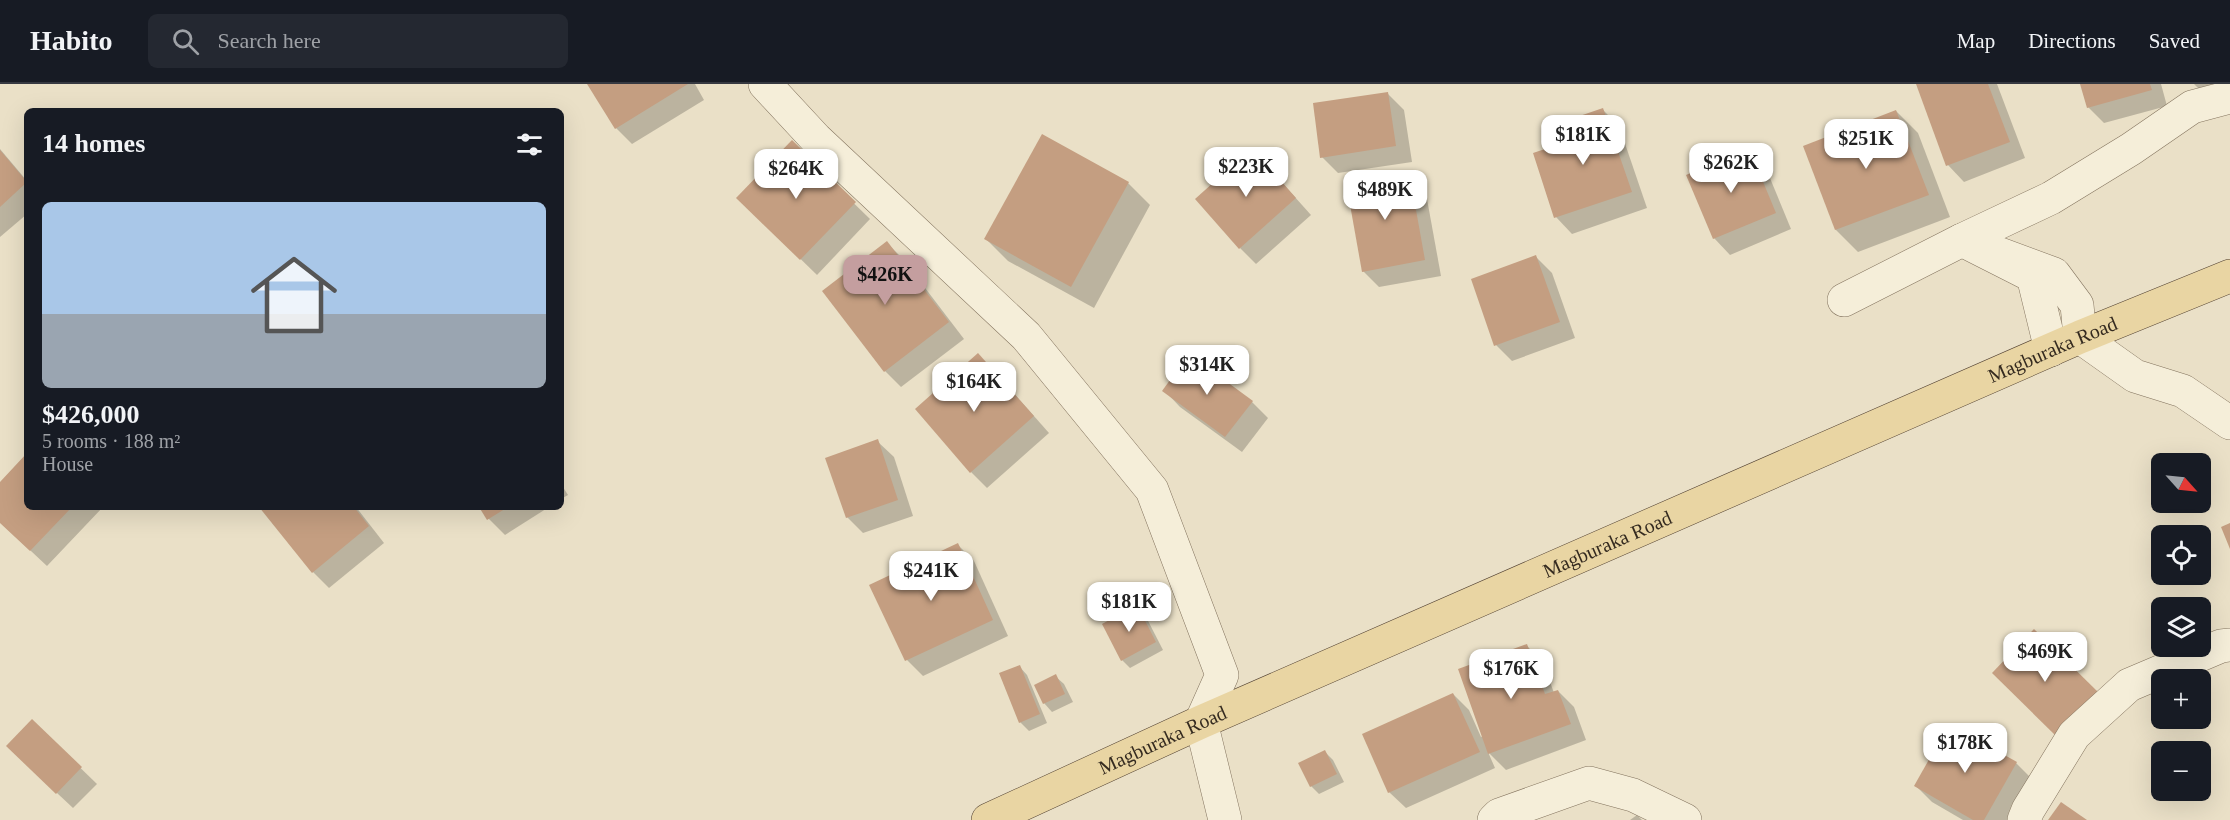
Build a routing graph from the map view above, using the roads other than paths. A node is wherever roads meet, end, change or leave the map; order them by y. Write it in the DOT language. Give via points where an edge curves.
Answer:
graph roads {
  1 [pos="765,84"];
  2 [pos="2230,97"];
  3 [pos="1962,240"];
  4 [pos="2230,276"];
  5 [pos="1844,300"];
  6 [pos="2066,343"];
  7 [pos="2230,423"];
  8 [pos="2230,645"];
  9 [pos="1201,722"];
  10 [pos="988,820"];
  11 [pos="1225,820"];
  12 [pos="1494,820"];
  13 [pos="1685,820"];
  14 [pos="2024,820"];
  1 -- 9 [label="street" via="816,139 1026,336 1152,490 1222,675"];
  2 -- 3 [label="street" via="2192,107 2051,198"];
  3 -- 5 [label="street"];
  3 -- 6 [label="street" via="2054,274 2077,306"];
  4 -- 6 [label="main road, Magburaka Road"];
  6 -- 7 [label="street" via="2135,376 2183,391"];
  6 -- 9 [label="main road, Magburaka Road"];
  8 -- 14 [label="street" via="2129,685 2074,735"];
  9 -- 10 [label="main road, Magburaka Road"];
  9 -- 11 [label="street"];
  12 -- 13 [label="street" via="1589,783 1633,795"];
}
